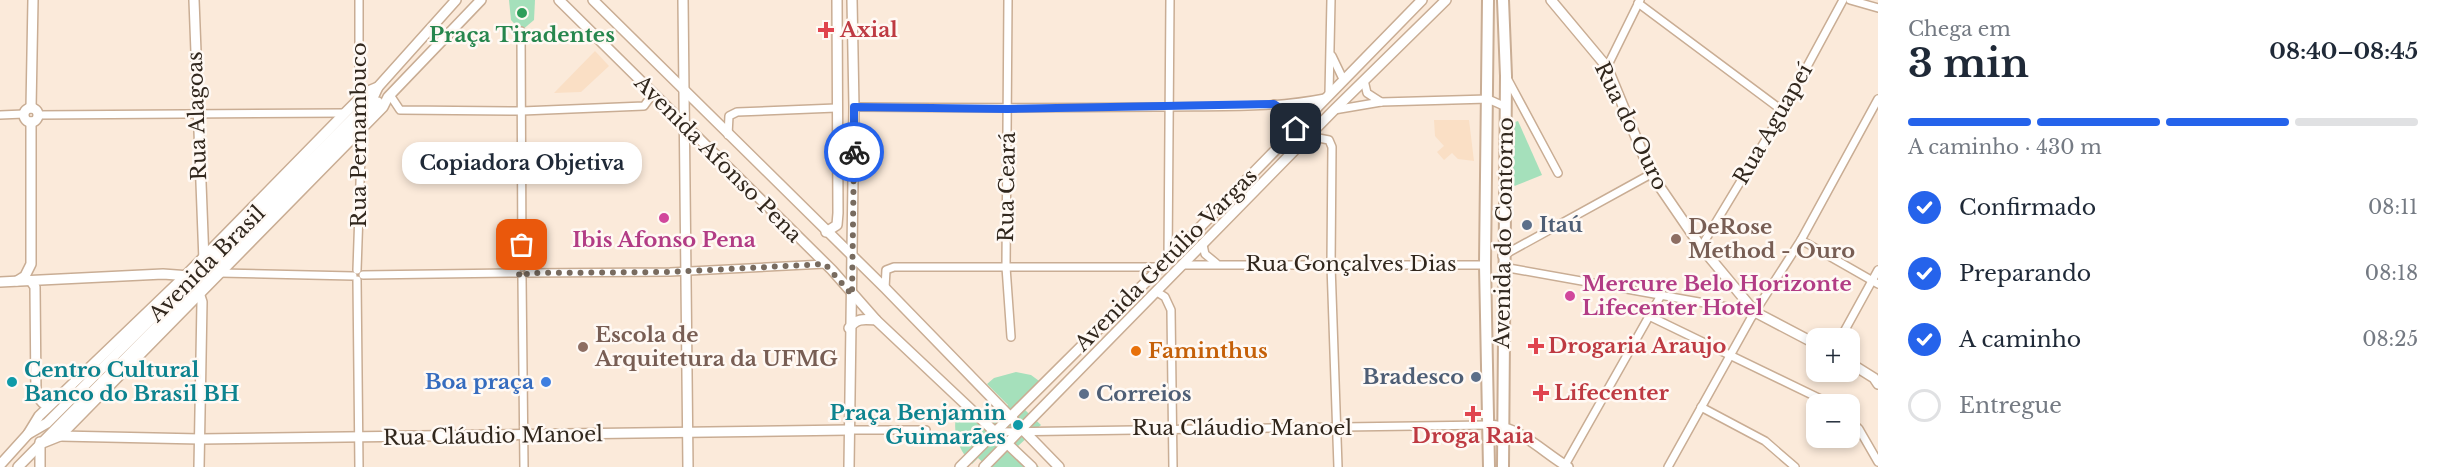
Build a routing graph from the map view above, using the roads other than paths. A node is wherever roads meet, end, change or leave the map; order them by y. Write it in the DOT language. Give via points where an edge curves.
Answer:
graph roads {
  1 [pos="33,0"];
  2 [pos="194,0"];
  3 [pos="359,0"];
  4 [pos="456,0"];
  5 [pos="482,0"];
  6 [pos="559,0"];
  7 [pos="592,0"];
  8 [pos="683,0"];
  9 [pos="837,0"];
  10 [pos="852,0"];
  11 [pos="1008,0"];
  12 [pos="1170,0"];
  13 [pos="1330,0"];
  14 [pos="1422,0"];
  15 [pos="1446,0"];
  16 [pos="1488,0"];
  17 [pos="1503,0"];
  18 [pos="1551,0"];
  19 [pos="1843,0"];
  20 [pos="1850,0"];
  21 [pos="1639,1"];
  22 [pos="1878,8"];
  23 [pos="521,31"];
  24 [pos="1330,51"];
  25 [pos="1607,67"];
  26 [pos="683,70"];
  27 [pos="1506,76"];
  28 [pos="669,79"];
  29 [pos="1343,79"];
  30 [pos="1365,80"];
  31 [pos="684,93"];
  32 [pos="652,95"];
  33 [pos="366,96"];
  34 [pos="389,96"];
  35 [pos="1327,96"];
  36 [pos="1488,99"];
  37 [pos="1878,99"];
  38 [pos="1381,102"];
  39 [pos="1274,104"];
  40 [pos="854,107"];
  41 [pos="1171,107"];
  42 [pos="1506,107"];
  43 [pos="836,108"];
  44 [pos="1008,109"];
  45 [pos="1334,110"];
  46 [pos="522,111"];
  47 [pos="1783,111"];
  48 [pos="345,113"];
  49 [pos="1311,113"];
  50 [pos="197,114"];
  51 [pos="325,114"];
  52 [pos="0,115"];
  53 [pos="31,115"];
  54 [pos="361,119"];
  55 [pos="685,126"];
  56 [pos="331,127"];
  57 [pos="1296,129"];
  58 [pos="728,135"];
  59 [pos="1308,136"];
  60 [pos="1558,173"];
  61 [pos="1651,174"];
  62 [pos="838,213"];
  63 [pos="853,213"];
  64 [pos="201,232"];
  65 [pos="825,232"];
  66 [pos="1801,240"];
  67 [pos="218,242"];
  68 [pos="1203,245"];
  69 [pos="1701,247"];
  70 [pos="851,255"];
  71 [pos="204,257"];
  72 [pos="1168,260"];
  73 [pos="1503,262"];
  74 [pos="1216,263"];
  75 [pos="31,264"];
  76 [pos="825,264"];
  77 [pos="1183,265"];
  78 [pos="1331,265"];
  79 [pos="1485,265"];
  80 [pos="1006,267"];
  81 [pos="1161,267"];
  82 [pos="687,268"];
  83 [pos="1878,270"];
  84 [pos="220,273"];
  85 [pos="522,273"];
  86 [pos="358,275"];
  87 [pos="45,280"];
  88 [pos="17,281"];
  89 [pos="31,281"];
  90 [pos="1876,281"];
  91 [pos="0,282"];
  92 [pos="198,283"];
  93 [pos="885,288"];
  94 [pos="1157,292"];
  95 [pos="852,295"];
  96 [pos="1660,297"];
  97 [pos="1755,312"];
  98 [pos="1649,316"];
  99 [pos="876,320"];
  100 [pos="849,328"];
  101 [pos="1847,328"];
  102 [pos="1011,337"];
  103 [pos="1806,339"];
  104 [pos="1731,354"];
  105 [pos="1860,370"];
  106 [pos="1876,380"];
  107 [pos="1811,394"];
  108 [pos="51,404"];
  109 [pos="1701,407"];
  110 [pos="1010,417"];
  111 [pos="47,423"];
  112 [pos="1488,425"];
  113 [pos="1502,426"];
  114 [pos="1338,428"];
  115 [pos="1021,429"];
  116 [pos="1171,429"];
  117 [pos="849,430"];
  118 [pos="926,430"];
  119 [pos="687,432"];
  120 [pos="996,432"];
  121 [pos="1860,432"];
  122 [pos="28,434"];
  123 [pos="524,435"];
  124 [pos="60,436"];
  125 [pos="358,438"];
  126 [pos="200,439"];
  127 [pos="1008,443"];
  128 [pos="40,444"];
  129 [pos="1878,462"];
  130 [pos="0,465"];
  131 [pos="1566,466"];
  132 [pos="18,467"];
  133 [pos="40,467"];
  134 [pos="199,467"];
  135 [pos="359,467"];
  136 [pos="524,467"];
  137 [pos="688,467"];
  138 [pos="849,467"];
  139 [pos="960,467"];
  140 [pos="984,467"];
  141 [pos="1032,467"];
  142 [pos="1059,467"];
  143 [pos="1173,467"];
  144 [pos="1338,467"];
  145 [pos="1489,467"];
  146 [pos="1503,467"];
  147 [pos="1668,467"];
  148 [pos="1795,467"];
  1 -- 53 [label="main road"];
  2 -- 50 [label="main road, Rua Alagoas"];
  3 -- 33 [label="street, Rua Pernambuco"];
  4 -- 33 [label="main road, Avenida Brasil"];
  5 -- 34 [label="main road, Avenida Brasil"];
  6 -- 32 [label="main road, Avenida Afonso Pena"];
  7 -- 28 [label="main road, Avenida Afonso Pena"];
  8 -- 26 [label="main road"];
  9 -- 43 [label="main road"];
  10 -- 40 [label="main road"];
  11 -- 44 [label="street, Rua Ceará"];
  12 -- 41 [label="street"];
  13 -- 24 [label="street"];
  14 -- 29 [label="main road, Avenida Getúlio Vargas"];
  15 -- 30 [label="main road, Avenida Getúlio Vargas"];
  16 -- 36 [label="main road, Avenida do Contorno"];
  17 -- 27 [label="main road, Avenida do Contorno"];
  18 -- 25 [label="main road, Rua do Ouro"];
  19 -- 47 [label="street, Rua Aguapeí"];
  20 -- 22 [label="street"];
  21 -- 25 [label="street"];
  21 -- 47 [label="street"];
  23 -- 46 [label="street"];
  24 -- 29 [label="street"];
  24 -- 35 [label="street"];
  25 -- 61 [label="main road, Rua do Ouro"];
  26 -- 28 [label="main road"];
  26 -- 31 [label="main road"];
  27 -- 42 [label="main road, Avenida do Contorno"];
  27 -- 60 [label="street"];
  28 -- 31 [label="main road, Avenida Afonso Pena"];
  29 -- 30 [label="main road" via="1351,84"];
  29 -- 35 [label="main road, Avenida Getúlio Vargas"];
  30 -- 38 [label="street" via="1367,93"];
  30 -- 45 [label="main road, Avenida Getúlio Vargas"];
  31 -- 55 [label="main road"];
  31 -- 58 [label="main road, Avenida Afonso Pena"];
  32 -- 46 [label="street" via="644,106"];
  32 -- 55 [label="main road, Avenida Afonso Pena"];
  33 -- 34 [label="main road, Avenida Brasil"];
  33 -- 48 [label="main road, Avenida Brasil"];
  33 -- 54 [label="main road, Avenida Brasil"];
  33 -- 54 [label="street, Rua Pernambuco"];
  34 -- 46 [label="street" via="400,110"];
  34 -- 54 [label="main road, Avenida Brasil" via="383,107"];
  35 -- 39 [label="street"];
  35 -- 49 [label="main road, Avenida Getúlio Vargas"];
  36 -- 38 [label="street"];
  36 -- 42 [label="street"];
  36 -- 79 [label="main road, Avenida do Contorno"];
  37 -- 66 [label="street"];
  38 -- 45 [label="street"];
  39 -- 41 [label="street"];
  39 -- 57 [label="street" via="1293,117"];
  40 -- 44 [label="street"];
  40 -- 63 [label="main road"];
  41 -- 44 [label="street"];
  41 -- 72 [label="street"];
  42 -- 73 [label="main road, Avenida do Contorno"];
  43 -- 58 [label="street" via="737,112 729,116"];
  43 -- 62 [label="main road"];
  44 -- 80 [label="street, Rua Ceará"];
  45 -- 49 [label="main road"];
  45 -- 59 [label="main road, Avenida Getúlio Vargas"];
  46 -- 85 [label="street"];
  47 -- 69 [label="street, Rua Aguapeí"];
  48 -- 51 [label="street"];
  48 -- 56 [label="main road, Avenida Brasil"];
  49 -- 57 [label="main road, Avenida Getúlio Vargas"];
  50 -- 51 [label="street"];
  50 -- 53 [label="street"];
  50 -- 64 [label="main road, Rua Alagoas"];
  51 -- 56 [label="street"];
  52 -- 53 [label="street"];
  53 -- 75 [label="main road"];
  54 -- 84 [label="main road, Avenida Brasil"];
  54 -- 86 [label="street, Rua Pernambuco"];
  54 -- 92 [label="main road, Avenida Brasil"];
  55 -- 76 [label="main road, Avenida Afonso Pena"];
  55 -- 82 [label="main road"];
  56 -- 67 [label="main road, Avenida Brasil"];
  57 -- 72 [label="main road, Avenida Getúlio Vargas"];
  58 -- 65 [label="main road, Avenida Afonso Pena"];
  59 -- 68 [label="main road, Avenida Getúlio Vargas"];
  59 -- 78 [label="street" via="1329,140 1332,147"];
  61 -- 69 [label="main road, Rua do Ouro"];
  61 -- 73 [label="street"];
  62 -- 63 [label="main road"];
  62 -- 65 [label="main road" via="837,225"];
  63 -- 70 [label="main road"];
  64 -- 67 [label="main road"];
  64 -- 71 [label="main road, Rua Alagoas"];
  65 -- 70 [label="main road, Avenida Afonso Pena"];
  66 -- 90 [label="street"];
  66 -- 97 [label="street"];
  67 -- 71 [label="main road, Avenida Brasil"];
  68 -- 74 [label="street, Rua Gonçalves Dias" via="1205,254"];
  68 -- 77 [label="main road, Avenida Getúlio Vargas"];
  69 -- 97 [label="main road, Rua do Ouro"];
  70 -- 93 [label="main road, Avenida Afonso Pena"];
  70 -- 95 [label="main road"];
  71 -- 92 [label="main road, Avenida Brasil"];
  71 -- 92 [label="main road, Rua Alagoas"];
  72 -- 81 [label="main road, Avenida Getúlio Vargas"];
  73 -- 96 [label="street"];
  73 -- 113 [label="main road, Avenida do Contorno"];
  74 -- 77 [label="street, Rua Gonçalves Dias"];
  74 -- 78 [label="street, Rua Gonçalves Dias"];
  75 -- 87 [label="main road"];
  75 -- 88 [label="main road"];
  76 -- 82 [label="street"];
  76 -- 95 [label="main road, Avenida Afonso Pena"];
  77 -- 94 [label="main road, Avenida Getúlio Vargas"];
  78 -- 79 [label="street, Rua Gonçalves Dias"];
  78 -- 114 [label="street"];
  79 -- 112 [label="main road, Avenida do Contorno"];
  80 -- 81 [label="street"];
  80 -- 93 [label="street" via="894,267 886,270"];
  80 -- 102 [label="street, Rua Ceará"];
  81 -- 110 [label="main road, Avenida Getúlio Vargas"];
  82 -- 85 [label="street" via="670,272"];
  82 -- 119 [label="main road"];
  83 -- 90 [label="street"];
  84 -- 86 [label="street"];
  84 -- 92 [label="main road, Avenida Brasil"];
  85 -- 86 [label="street"];
  85 -- 123 [label="street"];
  86 -- 125 [label="street, Rua Pernambuco"];
  87 -- 89 [label="main road"];
  87 -- 92 [label="main road"];
  88 -- 89 [label="main road"];
  88 -- 91 [label="main road"];
  89 -- 108 [label="main road" via="35,287 36,395 43,403"];
  90 -- 101 [label="street"];
  92 -- 108 [label="main road, Avenida Brasil"];
  92 -- 111 [label="main road, Avenida Brasil"];
  92 -- 124 [label="main road, Avenida Brasil"];
  92 -- 126 [label="main road, Rua Alagoas"];
  92 -- 128 [label="main road, Avenida Brasil"];
  93 -- 110 [label="main road, Avenida Afonso Pena"];
  94 -- 115 [label="main road, Avenida Getúlio Vargas"];
  94 -- 116 [label="street" via="1165,297 1171,310"];
  95 -- 99 [label="main road, Avenida Afonso Pena"];
  95 -- 100 [label="main road"];
  96 -- 97 [label="street"];
  96 -- 98 [label="street"];
  97 -- 103 [label="main road, Rua do Ouro"];
  97 -- 104 [label="street"];
  98 -- 104 [label="street"];
  98 -- 131 [label="street"];
  99 -- 100 [label="main road" via="854,321"];
  99 -- 120 [label="main road, Avenida Afonso Pena"];
  100 -- 117 [label="main road"];
  104 -- 107 [label="street"];
  104 -- 109 [label="street"];
  105 -- 106 [label="main road"];
  108 -- 122 [label="main road, Avenida Brasil"];
  109 -- 147 [label="street"];
  109 -- 148 [label="street" via="1765,441"];
  110 -- 115 [label="main road, Avenida Afonso Pena"];
  110 -- 120 [label="main road, Avenida Getúlio Vargas"];
  111 -- 122 [label="main road, Avenida Brasil"];
  111 -- 128 [label="main road"];
  112 -- 113 [label="main road"];
  112 -- 114 [label="street, Rua Cláudio Manoel"];
  112 -- 145 [label="main road, Avenida do Contorno"];
  113 -- 131 [label="main road" via="1516,431"];
  113 -- 146 [label="main road, Avenida do Contorno"];
  114 -- 116 [label="street, Rua Cláudio Manoel"];
  114 -- 144 [label="street"];
  115 -- 116 [label="street, Rua Cláudio Manoel"];
  115 -- 120 [label="street, Rua Cláudio Manoel"];
  115 -- 127 [label="main road, Avenida Getúlio Vargas"];
  115 -- 142 [label="main road, Avenida Afonso Pena"];
  116 -- 143 [label="street"];
  117 -- 118 [label="street, Rua Cláudio Manoel"];
  117 -- 119 [label="main road, Rua Cláudio Manoel"];
  117 -- 138 [label="main road"];
  119 -- 123 [label="main road, Rua Cláudio Manoel"];
  119 -- 137 [label="main road"];
  120 -- 127 [label="main road, Avenida Afonso Pena"];
  120 -- 139 [label="main road, Avenida Getúlio Vargas"];
  121 -- 129 [label="street"];
  122 -- 130 [label="main road, Avenida Brasil"];
  123 -- 125 [label="main road, Rua Cláudio Manoel"];
  123 -- 136 [label="street"];
  124 -- 126 [label="main road, Rua Cláudio Manoel"];
  124 -- 128 [label="main road, Avenida Brasil"];
  125 -- 126 [label="main road, Rua Cláudio Manoel"];
  125 -- 135 [label="street, Rua Pernambuco"];
  126 -- 134 [label="main road, Rua Alagoas"];
  127 -- 140 [label="main road, Avenida Getúlio Vargas"];
  127 -- 141 [label="main road, Avenida Afonso Pena"];
  128 -- 132 [label="main road, Avenida Brasil"];
  128 -- 133 [label="main road"];
}
